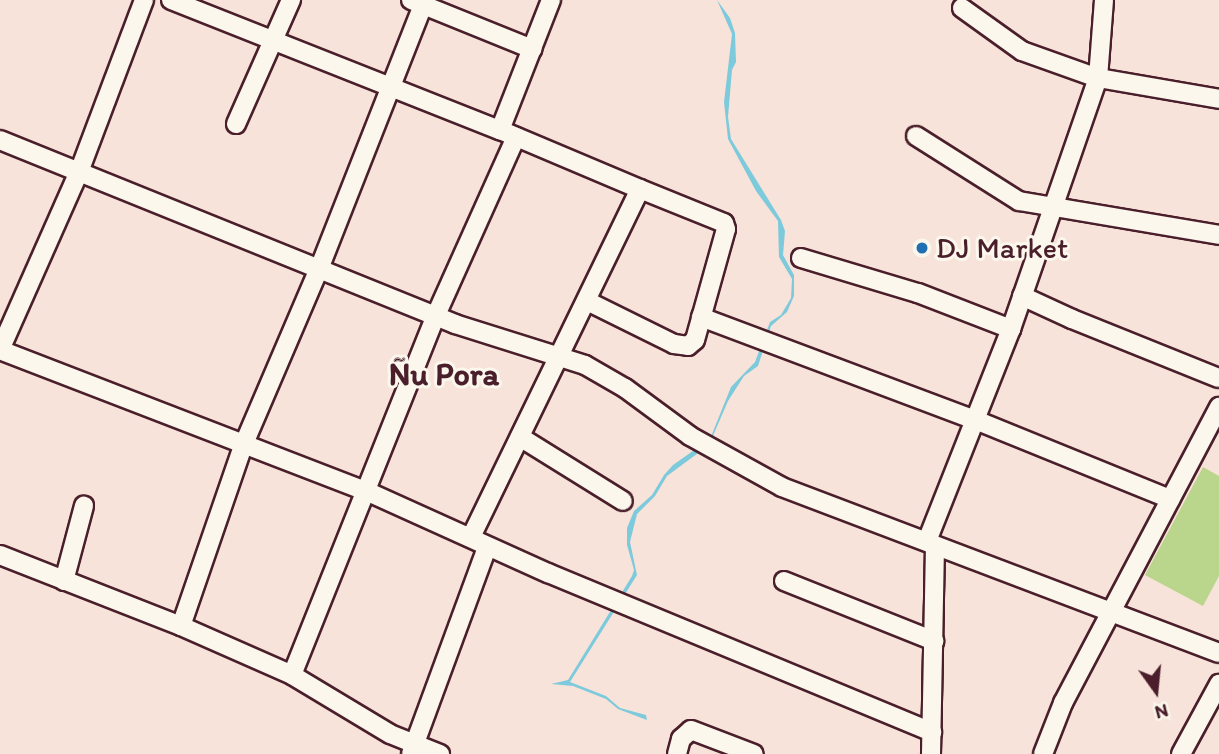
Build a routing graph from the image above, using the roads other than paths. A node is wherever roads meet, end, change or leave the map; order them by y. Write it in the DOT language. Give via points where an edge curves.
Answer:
graph roads {
  1 [pos="144,0"];
  2 [pos="171,0"];
  3 [pos="291,0"];
  4 [pos="551,0"];
  5 [pos="1104,0"];
  6 [pos="420,1"];
  7 [pos="962,8"];
  8 [pos="274,42"];
  9 [pos="533,50"];
  10 [pos="1098,78"];
  11 [pos="388,88"];
  12 [pos="1219,99"];
  13 [pos="236,124"];
  14 [pos="508,133"];
  15 [pos="916,136"];
  16 [pos="0,140"];
  17 [pos="79,172"];
  18 [pos="640,190"];
  19 [pos="1052,208"];
  20 [pos="1219,235"];
  21 [pos="801,258"];
  22 [pos="319,268"];
  23 [pos="1021,296"];
  24 [pos="587,301"];
  25 [pos="436,315"];
  26 [pos="701,317"];
  27 [pos="1011,328"];
  28 [pos="0,350"];
  29 [pos="560,356"];
  30 [pos="1219,378"];
  31 [pos="1219,407"];
  32 [pos="973,419"];
  33 [pos="520,437"];
  34 [pos="243,446"];
  35 [pos="366,491"];
  36 [pos="1170,499"];
  37 [pos="623,501"];
  38 [pos="84,506"];
  39 [pos="479,542"];
  40 [pos="931,544"];
  41 [pos="0,555"];
  42 [pos="65,581"];
  43 [pos="784,581"];
  44 [pos="1110,614"];
  45 [pos="181,626"];
  46 [pos="934,641"];
  47 [pos="1219,653"];
  48 [pos="292,676"];
  49 [pos="1219,684"];
  50 [pos="932,732"];
  51 [pos="413,749"];
  52 [pos="440,754"];
  53 [pos="677,754"];
  54 [pos="754,754"];
  55 [pos="931,754"];
  56 [pos="1043,754"];
  57 [pos="1181,754"];
  1 -- 17 [label="street"];
  2 -- 8 [label="street"];
  3 -- 8 [label="street"];
  4 -- 9 [label="street"];
  5 -- 10 [label="street"];
  6 -- 9 [label="street"];
  6 -- 11 [label="street"];
  7 -- 10 [label="street" via="1022,51"];
  8 -- 11 [label="street"];
  8 -- 13 [label="street"];
  9 -- 14 [label="street"];
  10 -- 12 [label="street"];
  10 -- 19 [label="street"];
  11 -- 14 [label="street"];
  11 -- 22 [label="street"];
  14 -- 18 [label="street"];
  14 -- 25 [label="street"];
  15 -- 19 [label="street" via="1019,201"];
  16 -- 17 [label="street"];
  17 -- 22 [label="street"];
  17 -- 28 [label="street"];
  18 -- 24 [label="street"];
  18 -- 26 [label="street" via="724,223"];
  19 -- 20 [label="street"];
  19 -- 23 [label="street"];
  21 -- 27 [label="street" via="918,293"];
  22 -- 25 [label="street"];
  22 -- 34 [label="street"];
  23 -- 27 [label="street"];
  23 -- 30 [label="street"];
  24 -- 26 [label="street" via="681,346 695,340"];
  24 -- 29 [label="street"];
  25 -- 29 [label="street"];
  25 -- 35 [label="street"];
  26 -- 32 [label="street"];
  27 -- 32 [label="street"];
  28 -- 34 [label="street"];
  29 -- 33 [label="street"];
  29 -- 40 [label="street" via="625,388 690,436 782,487"];
  31 -- 36 [label="street"];
  32 -- 36 [label="street"];
  32 -- 40 [label="street"];
  33 -- 37 [label="street"];
  33 -- 39 [label="street"];
  34 -- 35 [label="street"];
  34 -- 45 [label="street"];
  35 -- 39 [label="street"];
  35 -- 48 [label="street"];
  36 -- 44 [label="street"];
  38 -- 42 [label="street"];
  39 -- 50 [label="street"];
  39 -- 51 [label="street"];
  40 -- 44 [label="street"];
  40 -- 46 [label="street"];
  41 -- 42 [label="street"];
  42 -- 45 [label="street"];
  43 -- 46 [label="street"];
  44 -- 47 [label="street"];
  44 -- 56 [label="street" via="1058,714"];
  45 -- 48 [label="street"];
  46 -- 50 [label="street"];
  48 -- 51 [label="street"];
  49 -- 57 [label="street"];
  50 -- 55 [label="street"];
  51 -- 52 [label="street"];
  53 -- 54 [label="street" via="681,739 691,730"];
}
